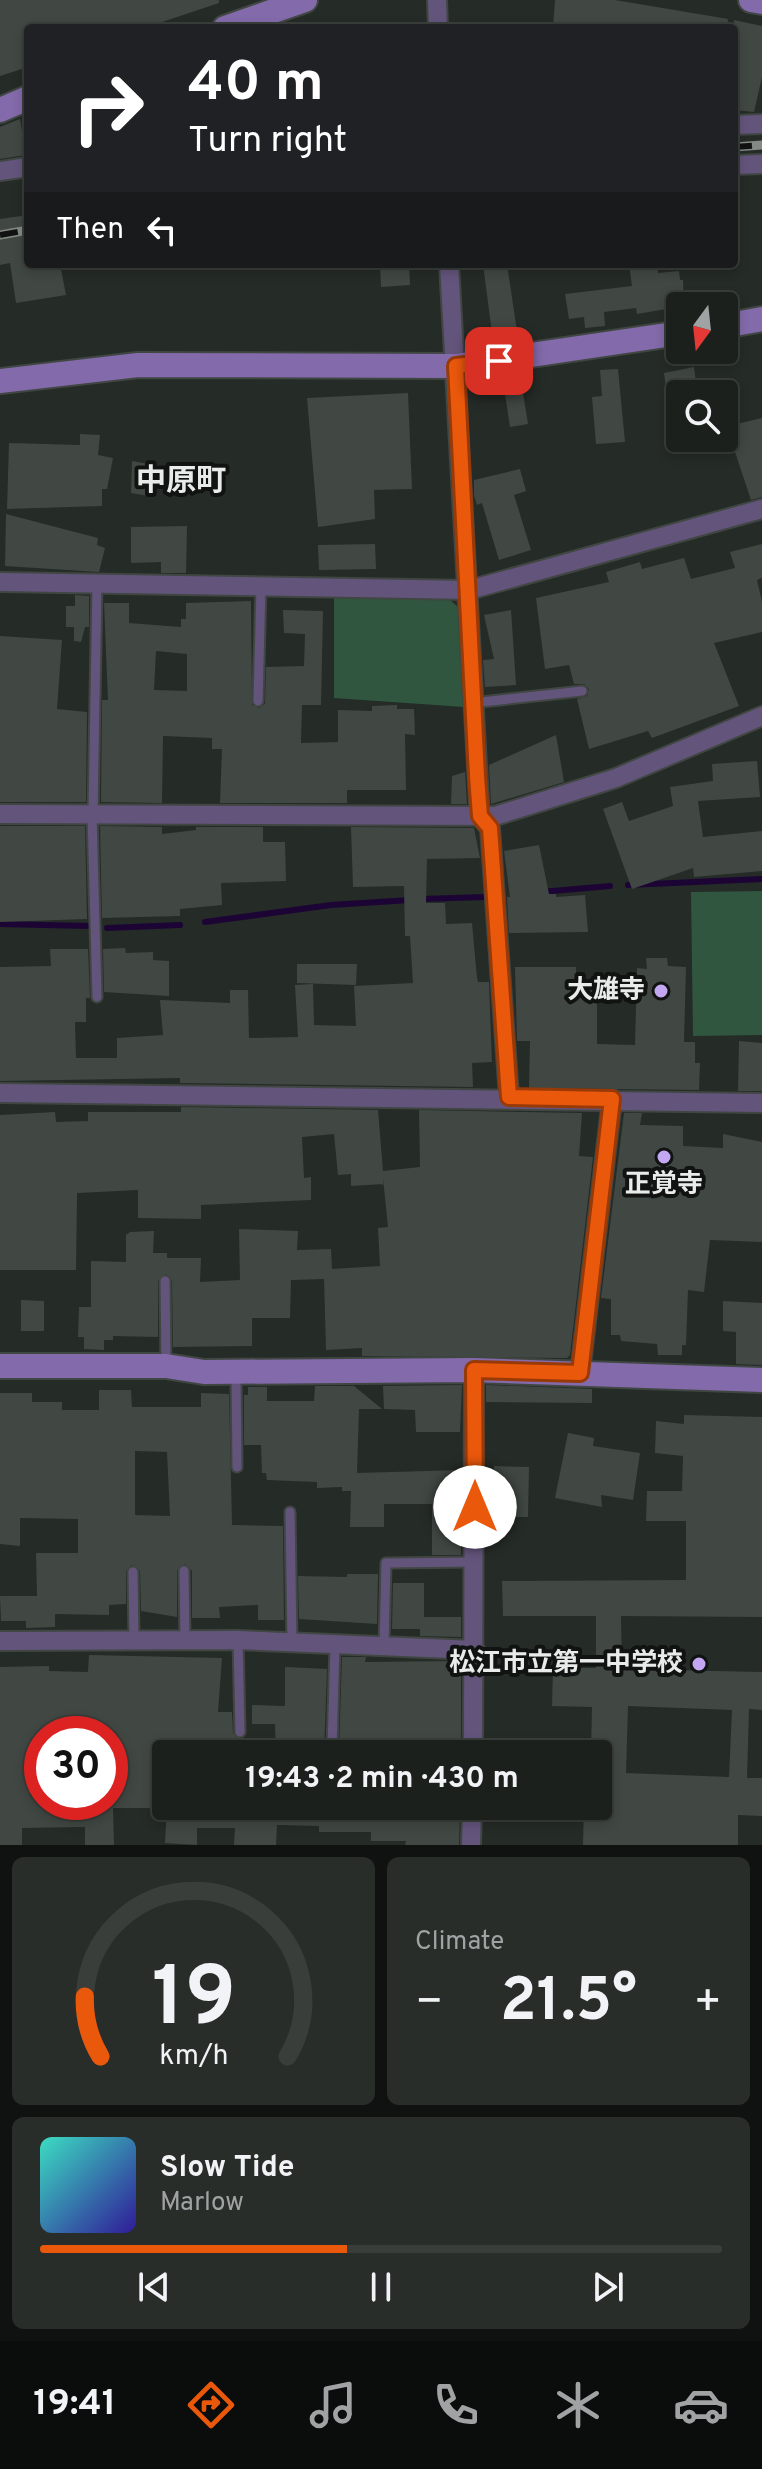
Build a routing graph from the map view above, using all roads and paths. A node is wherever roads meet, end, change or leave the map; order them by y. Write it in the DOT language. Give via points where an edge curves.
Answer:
graph roads {
  1 [pos="305,0"];
  2 [pos="437,0"];
  3 [pos="751,0"];
  4 [pos="762,2"];
  5 [pos="236,24"];
  6 [pos="438,24"];
  7 [pos="24,100"];
  8 [pos="0,110"];
  9 [pos="762,124"];
  10 [pos="738,125"];
  11 [pos="762,164"];
  12 [pos="738,165"];
  13 [pos="24,168"];
  14 [pos="0,171"];
  15 [pos="449,268"];
  16 [pos="762,319"];
  17 [pos="738,323"];
  18 [pos="666,335"];
  19 [pos="456,366"];
  20 [pos="0,381"];
  21 [pos="762,509"];
  22 [pos="0,582"];
  23 [pos="97,583"];
  24 [pos="261,586"];
  25 [pos="469,590"];
  26 [pos="582,691"];
  27 [pos="258,701"];
  28 [pos="472,703"];
  29 [pos="762,716"];
  30 [pos="0,814"];
  31 [pos="93,815"];
  32 [pos="480,816"];
  33 [pos="97,997"];
  34 [pos="0,1093"];
  35 [pos="509,1097"];
  36 [pos="612,1099"];
  37 [pos="762,1103"];
  38 [pos="165,1281"];
  39 [pos="0,1366"];
  40 [pos="166,1366"];
  41 [pos="474,1370"];
  42 [pos="236,1372"];
  43 [pos="580,1373"];
  44 [pos="762,1380"];
  45 [pos="237,1467"];
  46 [pos="290,1512"];
  47 [pos="476,1562"];
  48 [pos="184,1571"];
  49 [pos="133,1572"];
  50 [pos="134,1640"];
  51 [pos="185,1640"];
  52 [pos="238,1640"];
  53 [pos="0,1641"];
  54 [pos="292,1642"];
  55 [pos="335,1644"];
  56 [pos="384,1646"];
  57 [pos="475,1650"];
  58 [pos="240,1732"];
  59 [pos="332,1740"];
  60 [pos="473,1740"];
  61 [pos="472,1820"];
  62 [pos="471,1845"];
  1 -- 5 [label="street"];
  2 -- 6 [label="street"];
  3 -- 4 [label="street"];
  7 -- 8 [label="street"];
  9 -- 10 [label="street"];
  11 -- 12 [label="street"];
  13 -- 14 [label="street"];
  15 -- 19 [label="street"];
  16 -- 17 [label="street"];
  18 -- 19 [label="street"];
  19 -- 20 [label="street" via="138,365"];
  19 -- 25 [label="street"];
  21 -- 25 [label="street"];
  22 -- 23 [label="street"];
  23 -- 24 [label="street"];
  23 -- 31 [label="lane"];
  24 -- 25 [label="street"];
  24 -- 27 [label="lane"];
  25 -- 28 [label="street"];
  26 -- 28 [label="lane"];
  28 -- 32 [label="street"];
  29 -- 32 [label="street" via="616,778 509,813"];
  30 -- 31 [label="street"];
  31 -- 32 [label="street"];
  31 -- 33 [label="lane"];
  32 -- 35 [label="street" via="490,828"];
  34 -- 35 [label="street"];
  35 -- 36 [label="street"];
  36 -- 37 [label="street"];
  36 -- 43 [label="street"];
  38 -- 40 [label="lane"];
  39 -- 40 [label="street"];
  40 -- 42 [label="street"];
  41 -- 42 [label="street"];
  41 -- 43 [label="street"];
  41 -- 47 [label="street"];
  42 -- 45 [label="lane"];
  43 -- 44 [label="street"];
  46 -- 54 [label="lane"];
  47 -- 56 [label="lane" via="386,1563"];
  47 -- 57 [label="street"];
  48 -- 51 [label="lane"];
  49 -- 50 [label="lane"];
  50 -- 51 [label="street"];
  50 -- 53 [label="street"];
  51 -- 52 [label="street"];
  52 -- 54 [label="street"];
  52 -- 58 [label="lane"];
  54 -- 55 [label="street"];
  55 -- 56 [label="street"];
  55 -- 59 [label="lane"];
  56 -- 57 [label="street"];
  57 -- 60 [label="street"];
  61 -- 62 [label="street"];
}
